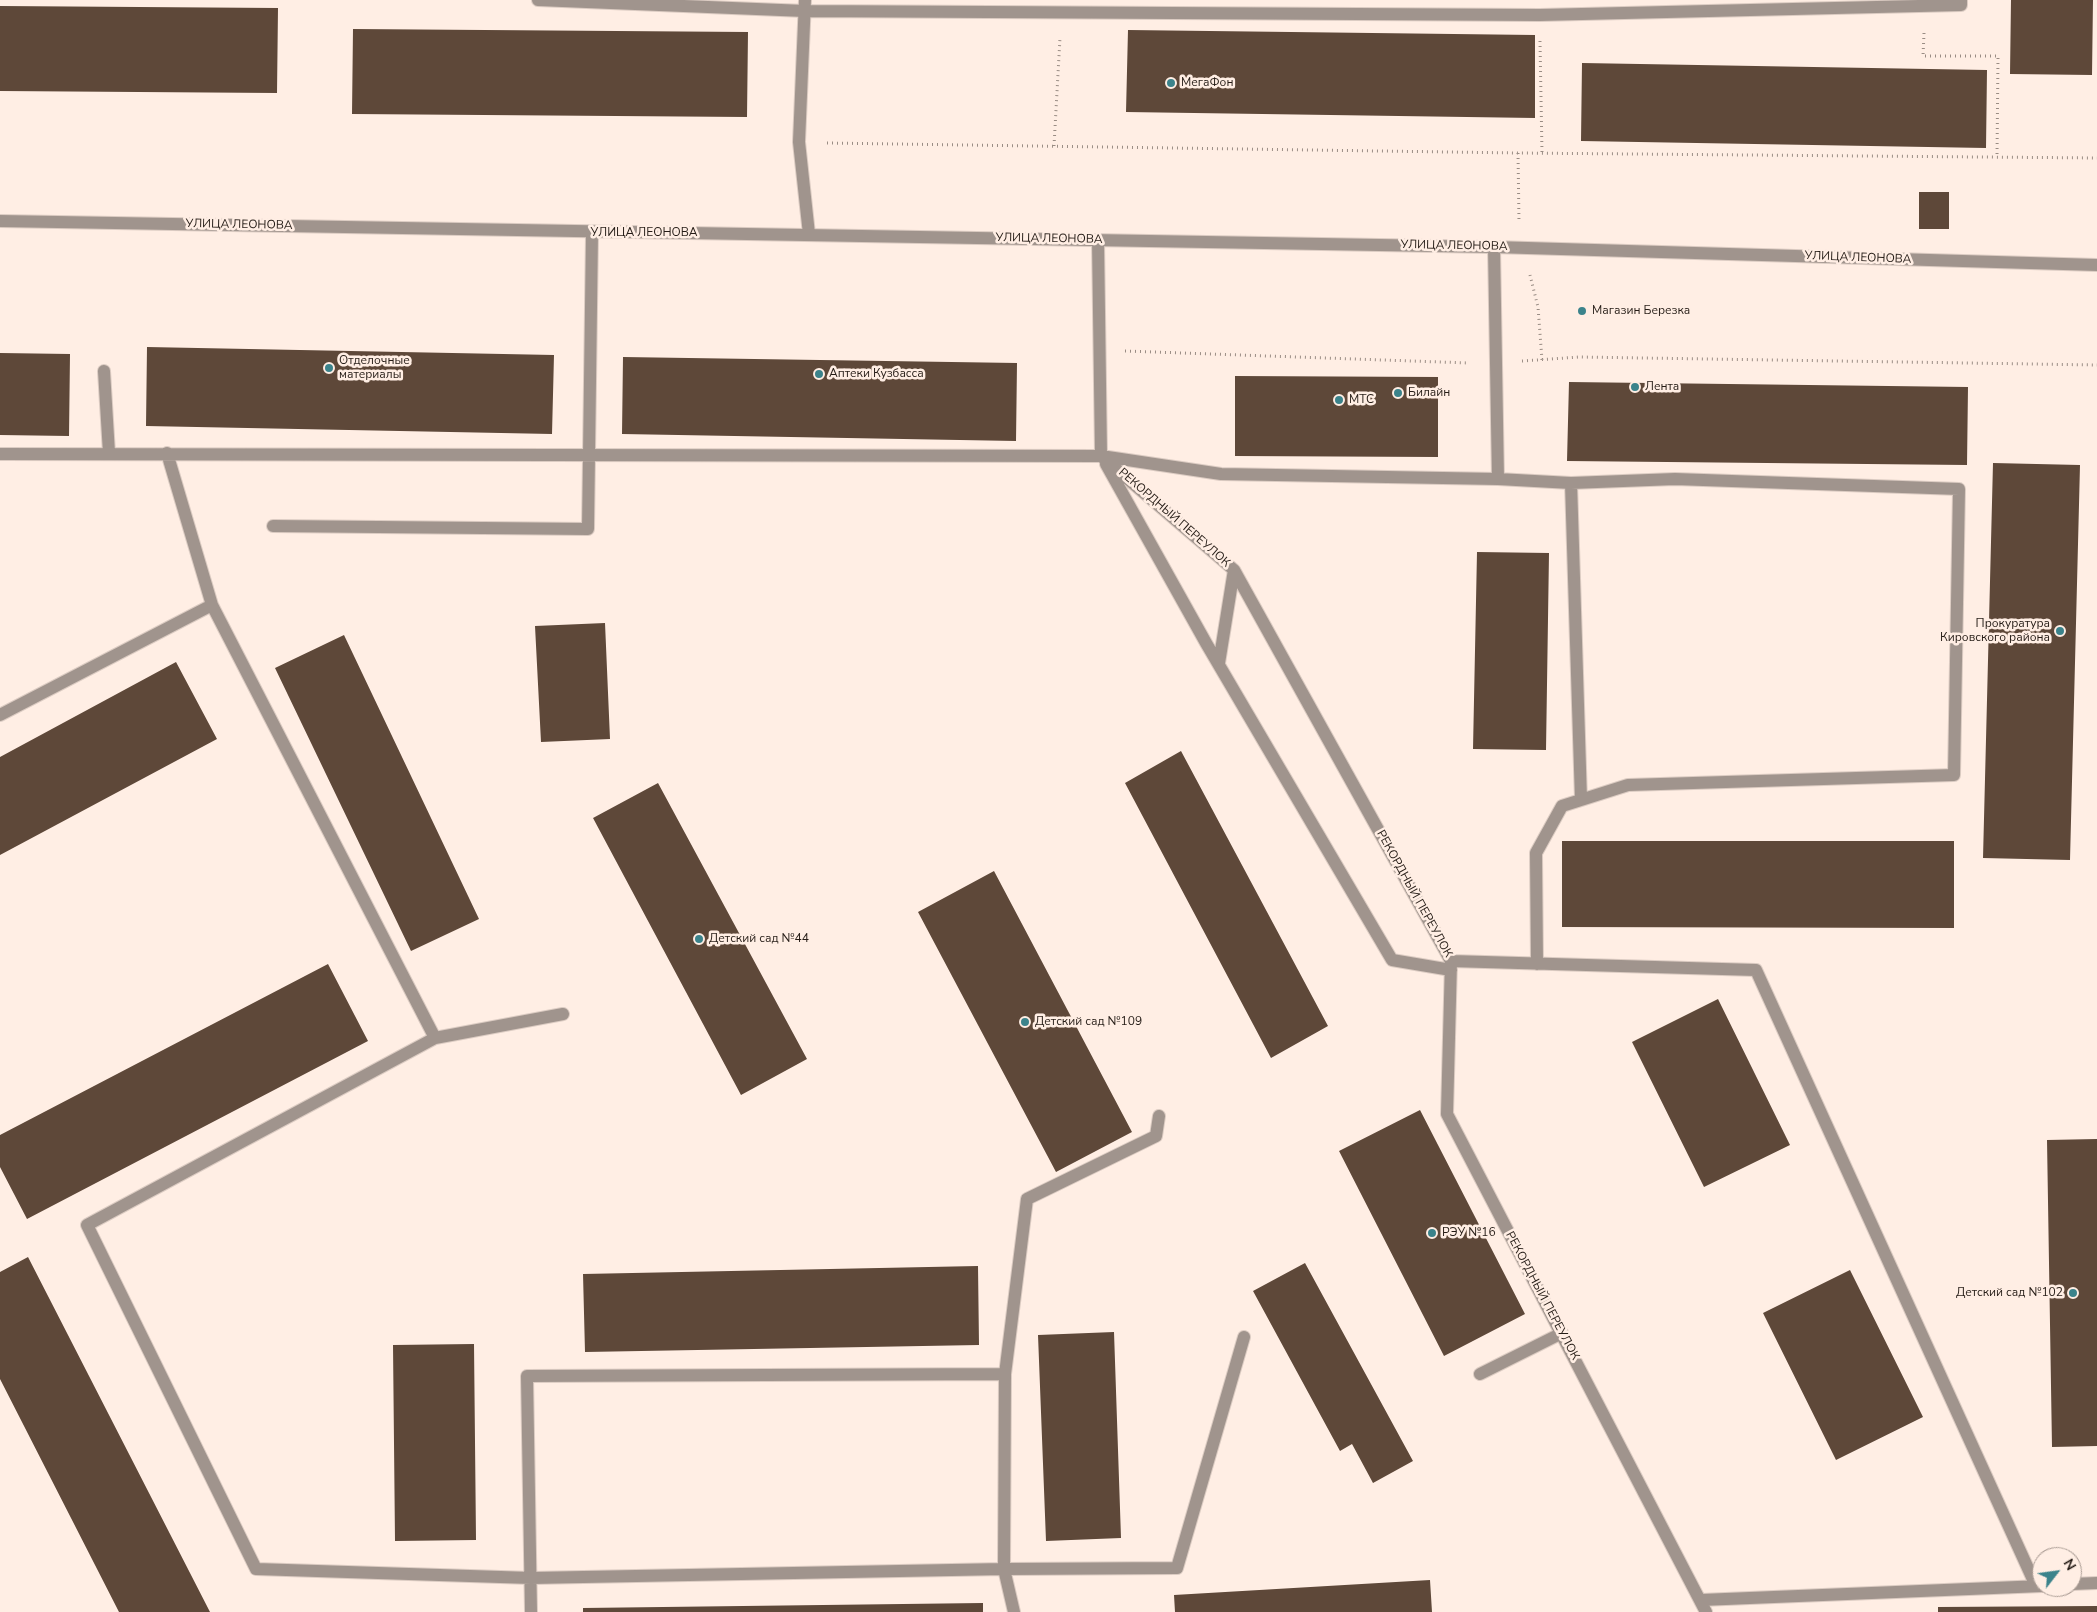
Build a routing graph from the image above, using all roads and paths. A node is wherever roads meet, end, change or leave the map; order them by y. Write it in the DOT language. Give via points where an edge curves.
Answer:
graph roads {
  1 [pos="538,0"];
  2 [pos="1961,0"];
  3 [pos="1924,5"];
  4 [pos="805,6"];
  5 [pos="1061,12"];
  6 [pos="1540,15"];
  7 [pos="798,142"];
  8 [pos="1054,146"];
  9 [pos="1542,153"];
  10 [pos="1997,157"];
  11 [pos="2097,158"];
  12 [pos="0,221"];
  13 [pos="592,233"];
  14 [pos="809,234"];
  15 [pos="1098,240"];
  16 [pos="1494,246"];
  17 [pos="2097,265"];
  18 [pos="1538,307"];
  19 [pos="1100,350"];
  20 [pos="1542,360"];
  21 [pos="1496,364"];
  22 [pos="2097,365"];
  23 [pos="104,371"];
  24 [pos="109,453"];
  25 [pos="167,453"];
  26 [pos="0,454"];
  27 [pos="587,454"];
  28 [pos="1101,456"];
  29 [pos="1498,479"];
  30 [pos="1571,483"];
  31 [pos="274,526"];
  32 [pos="1234,570"];
  33 [pos="212,605"];
  34 [pos="1219,663"];
  35 [pos="0,715"];
  36 [pos="1581,800"];
  37 [pos="1537,964"];
  38 [pos="1451,966"];
  39 [pos="563,1014"];
  40 [pos="435,1038"];
  41 [pos="1159,1116"];
  42 [pos="1562,1333"];
  43 [pos="1244,1336"];
  44 [pos="1005,1374"];
  45 [pos="1480,1374"];
  46 [pos="1004,1569"];
  47 [pos="2032,1571"];
  48 [pos="531,1578"];
  49 [pos="2097,1583"];
  50 [pos="2082,1584"];
  51 [pos="2032,1586"];
  52 [pos="1701,1600"];
  53 [pos="531,1612"];
  54 [pos="1014,1612"];
  55 [pos="1706,1612"];
  1 -- 4 [label="street"];
  2 -- 3 [label="street" via="1961,5"];
  3 -- 6 [label="street"];
  3 -- 10 [label="path" via="1924,56 1998,56"];
  4 -- 5 [label="street"];
  4 -- 7 [label="street"];
  5 -- 6 [label="street"];
  5 -- 8 [label="path"];
  6 -- 9 [label="path"];
  7 -- 8 [label="path"];
  7 -- 14 [label="street"];
  8 -- 9 [label="path"];
  9 -- 10 [label="path"];
  10 -- 11 [label="path"];
  12 -- 13 [label="street, УЛИЦА ЛЕОНОВА"];
  13 -- 14 [label="street, УЛИЦА ЛЕОНОВА"];
  13 -- 27 [label="street"];
  14 -- 15 [label="street, УЛИЦА ЛЕОНОВА"];
  15 -- 16 [label="street, УЛИЦА ЛЕОНОВА"];
  15 -- 19 [label="street"];
  16 -- 17 [label="street, УЛИЦА ЛЕОНОВА"];
  16 -- 21 [label="street"];
  18 -- 20 [label="path"];
  19 -- 21 [label="path"];
  19 -- 28 [label="street"];
  20 -- 21 [label="path"];
  20 -- 22 [label="path" via="1579,357"];
  21 -- 29 [label="street"];
  23 -- 24 [label="street"];
  24 -- 25 [label="street"];
  24 -- 26 [label="street"];
  25 -- 27 [label="street"];
  25 -- 33 [label="street"];
  27 -- 28 [label="street"];
  27 -- 31 [label="street" via="588,529"];
  28 -- 29 [label="street" via="1221,474"];
  28 -- 32 [label="street, РЕКОРДНЫЙ ПЕРЕУЛОК"];
  28 -- 34 [label="street"];
  29 -- 30 [label="street"];
  30 -- 36 [label="street"];
  30 -- 36 [label="street" via="1675,479 1959,489 1954,775 1628,786"];
  32 -- 34 [label="street"];
  32 -- 38 [label="street, РЕКОРДНЫЙ ПЕРЕУЛОК"];
  33 -- 35 [label="street"];
  33 -- 40 [label="street"];
  34 -- 38 [label="street" via="1392,960"];
  36 -- 37 [label="street" via="1562,806 1536,853"];
  37 -- 38 [label="street"];
  37 -- 47 [label="street" via="1756,970"];
  38 -- 42 [label="street, РЕКОРДНЫЙ ПЕРЕУЛОК" via="1448,1114"];
  39 -- 40 [label="street"];
  40 -- 48 [label="street" via="87,1225 256,1569"];
  41 -- 44 [label="street" via="1156,1136 1027,1199"];
  42 -- 45 [label="street"];
  42 -- 52 [label="street, РЕКОРДНЫЙ ПЕРЕУЛОК"];
  43 -- 46 [label="street" via="1177,1568"];
  44 -- 46 [label="street"];
  44 -- 48 [label="street" via="527,1376"];
  46 -- 48 [label="street"];
  46 -- 54 [label="street"];
  48 -- 53 [label="street"];
  49 -- 50 [label="street"];
  51 -- 52 [label="street"];
  52 -- 55 [label="street, РЕКОРДНЫЙ ПЕРЕУЛОК"];
}
